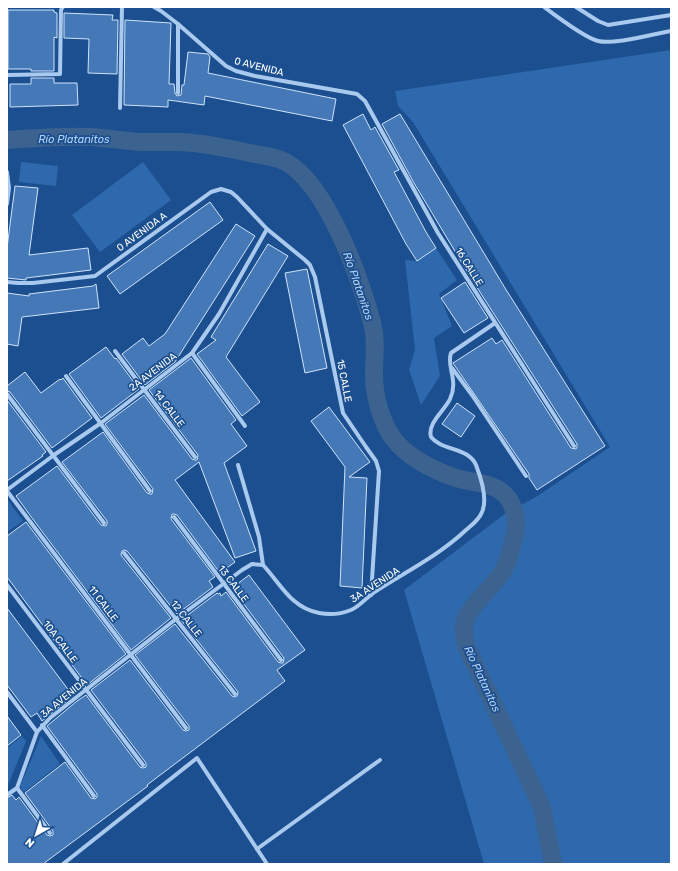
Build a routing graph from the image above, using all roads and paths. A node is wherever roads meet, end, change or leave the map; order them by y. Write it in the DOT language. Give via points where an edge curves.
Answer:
graph roads {
  1 [pos="118,7"];
  2 [pos="122,7"];
  3 [pos="126,7"];
  4 [pos="154,7"];
  5 [pos="544,7"];
  6 [pos="576,7"];
  7 [pos="62,9"];
  8 [pos="671,15"];
  9 [pos="178,24"];
  10 [pos="671,31"];
  11 [pos="7,75"];
  12 [pos="178,92"];
  13 [pos="357,94"];
  14 [pos="120,108"];
  15 [pos="7,173"];
  16 [pos="7,204"];
  17 [pos="267,229"];
  18 [pos="7,282"];
  19 [pos="495,324"];
  20 [pos="115,351"];
  21 [pos="192,353"];
  22 [pos="451,366"];
  23 [pos="66,376"];
  24 [pos="144,389"];
  25 [pos="7,394"];
  26 [pos="101,423"];
  27 [pos="245,426"];
  28 [pos="574,446"];
  29 [pos="54,455"];
  30 [pos="195,457"];
  31 [pos="238,465"];
  32 [pos="526,476"];
  33 [pos="7,491"];
  34 [pos="150,491"];
  35 [pos="174,517"];
  36 [pos="104,523"];
  37 [pos="124,553"];
  38 [pos="263,565"];
  39 [pos="223,584"];
  40 [pos="7,585"];
  41 [pos="371,595"];
  42 [pos="176,619"];
  43 [pos="131,655"];
  44 [pos="281,660"];
  45 [pos="86,690"];
  46 [pos="7,692"];
  47 [pos="235,694"];
  48 [pos="42,726"];
  49 [pos="186,728"];
  50 [pos="38,732"];
  51 [pos="380,760"];
  52 [pos="143,765"];
  53 [pos="17,788"];
  54 [pos="7,796"];
  55 [pos="94,796"];
  56 [pos="50,832"];
  57 [pos="257,849"];
  58 [pos="64,864"];
  59 [pos="268,864"];
  1 -- 2 [label="street"];
  2 -- 3 [label="street"];
  2 -- 14 [label="street"];
  4 -- 9 [label="street, 0 AVENIDA"];
  5 -- 10 [label="street" via="598,41 612,42"];
  6 -- 8 [label="street" via="608,25"];
  7 -- 11 [label="street" via="60,74"];
  9 -- 12 [label="street"];
  9 -- 13 [label="street, 0 AVENIDA" via="226,66 236,71"];
  13 -- 19 [label="street, 16 CALLE" via="365,101 438,233"];
  15 -- 16 [label="street"];
  17 -- 18 [label="street, 0 AVENIDA A" via="231,192 216,190 95,276 33,283"];
  17 -- 21 [label="street, 2A AVENIDA" via="219,314"];
  17 -- 41 [label="street, 15 CALLE" via="305,260 313,271 343,413 376,461 379,471"];
  19 -- 22 [label="street, 3A AVENIDA" via="452,351"];
  19 -- 28 [label="street, 16 CALLE"];
  20 -- 24 [label="street, 14 CALLE"];
  21 -- 24 [label="street, 2A AVENIDA"];
  21 -- 27 [label="street"];
  22 -- 32 [label="street"];
  22 -- 41 [label="street, 3A AVENIDA" via="454,384 452,393 432,426 431,437 439,444 473,460 483,491 482,513 457,539 424,563"];
  23 -- 26 [label="street"];
  24 -- 26 [label="street, 2A AVENIDA"];
  24 -- 30 [label="street, 14 CALLE"];
  25 -- 29 [label="street"];
  26 -- 29 [label="street, 2A AVENIDA"];
  26 -- 34 [label="street"];
  29 -- 33 [label="street, 2A AVENIDA"];
  29 -- 36 [label="street"];
  31 -- 38 [label="street" via="259,537"];
  33 -- 43 [label="street, 11 CALLE"];
  35 -- 39 [label="street, 13 CALLE"];
  37 -- 42 [label="street, 12 CALLE"];
  38 -- 39 [label="street, 3A AVENIDA" via="252,564"];
  38 -- 41 [label="street, 3A AVENIDA" via="296,603 318,613 342,613 353,609"];
  39 -- 42 [label="street, 3A AVENIDA"];
  39 -- 44 [label="street, 13 CALLE"];
  40 -- 45 [label="street, 10A CALLE"];
  42 -- 43 [label="street, 3A AVENIDA"];
  42 -- 47 [label="street, 12 CALLE"];
  43 -- 45 [label="street, 3A AVENIDA"];
  43 -- 49 [label="street, 11 CALLE"];
  45 -- 48 [label="street, 3A AVENIDA"];
  45 -- 52 [label="street, 10A CALLE"];
  46 -- 50 [label="street"];
  48 -- 50 [label="street, 3A AVENIDA"];
  48 -- 55 [label="street"];
  50 -- 53 [label="street, 3A AVENIDA"];
  51 -- 57 [label="street"];
  53 -- 54 [label="street"];
  53 -- 56 [label="street"];
  57 -- 58 [label="street" via="197,758"];
  57 -- 59 [label="street"];
}
